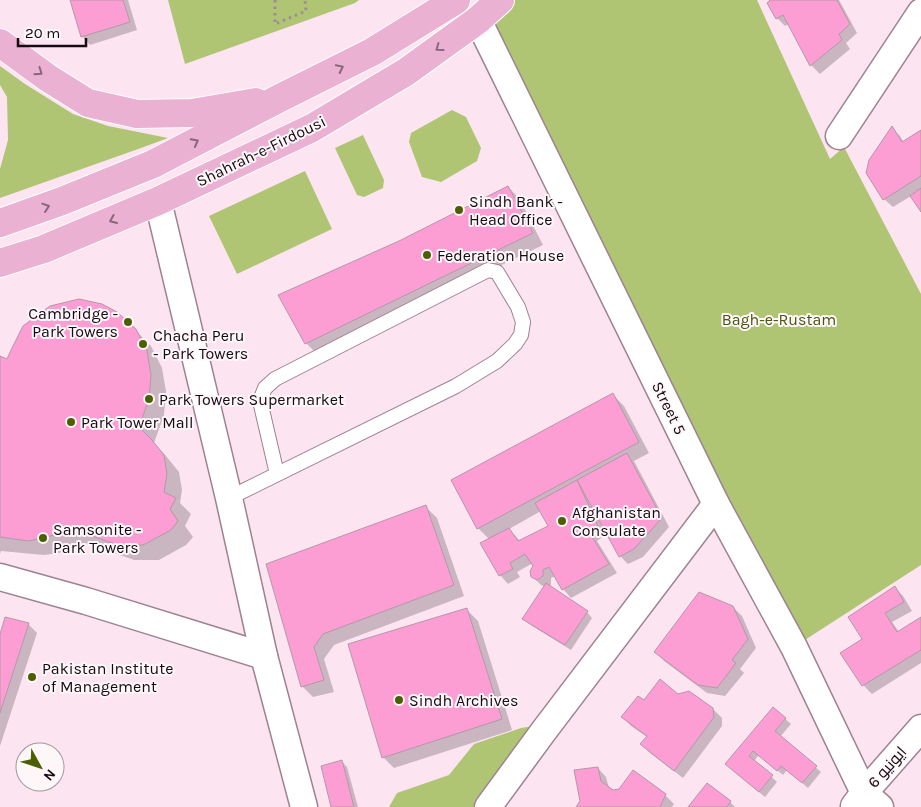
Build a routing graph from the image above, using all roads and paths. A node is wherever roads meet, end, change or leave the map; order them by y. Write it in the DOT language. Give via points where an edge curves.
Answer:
graph roads {
  1 [pos="275,0"];
  2 [pos="305,0"];
  3 [pos="456,0"];
  4 [pos="500,0"];
  5 [pos="921,12"];
  6 [pos="478,20"];
  7 [pos="0,43"];
  8 [pos="280,98"];
  9 [pos="839,136"];
  10 [pos="158,201"];
  11 [pos="0,223"];
  12 [pos="0,263"];
  13 [pos="277,474"];
  14 [pos="229,498"];
  15 [pos="716,504"];
  16 [pos="0,577"];
  17 [pos="264,656"];
  18 [pos="921,728"];
  19 [pos="866,802"];
  20 [pos="304,807"];
  21 [pos="488,807"];
  1 -- 2 [label="path" via="275,24 306,10"];
  8 -- 3 [label="main road, one-way" via="372,52"];
  4 -- 6 [label="main road, Shahrah-e-Firdousi"];
  5 -- 9 [label="street"];
  6 -- 10 [label="main road, Shahrah-e-Firdousi, one-way" via="406,72 312,128"];
  6 -- 15 [label="street, Street 5"];
  7 -- 8 [label="main road, one-way" via="88,102 137,114 192,113"];
  11 -- 8 [label="main road, one-way" via="154,164"];
  10 -- 12 [label="main road, Shahrah-e-Firdousi, one-way" via="44,249"];
  10 -- 14 [label="street"];
  13 -- 13 [label="lane" via="456,386 496,361 515,344 521,335 523,322 518,307 496,272 488,270 275,379 265,388 260,401"];
  13 -- 14 [label="lane"];
  14 -- 17 [label="street"];
  15 -- 19 [label="street, Street 5" via="794,647"];
  15 -- 21 [label="street"];
  16 -- 17 [label="street"];
  17 -- 20 [label="street"];
  18 -- 19 [label="street, ایونیو 6"];
}
